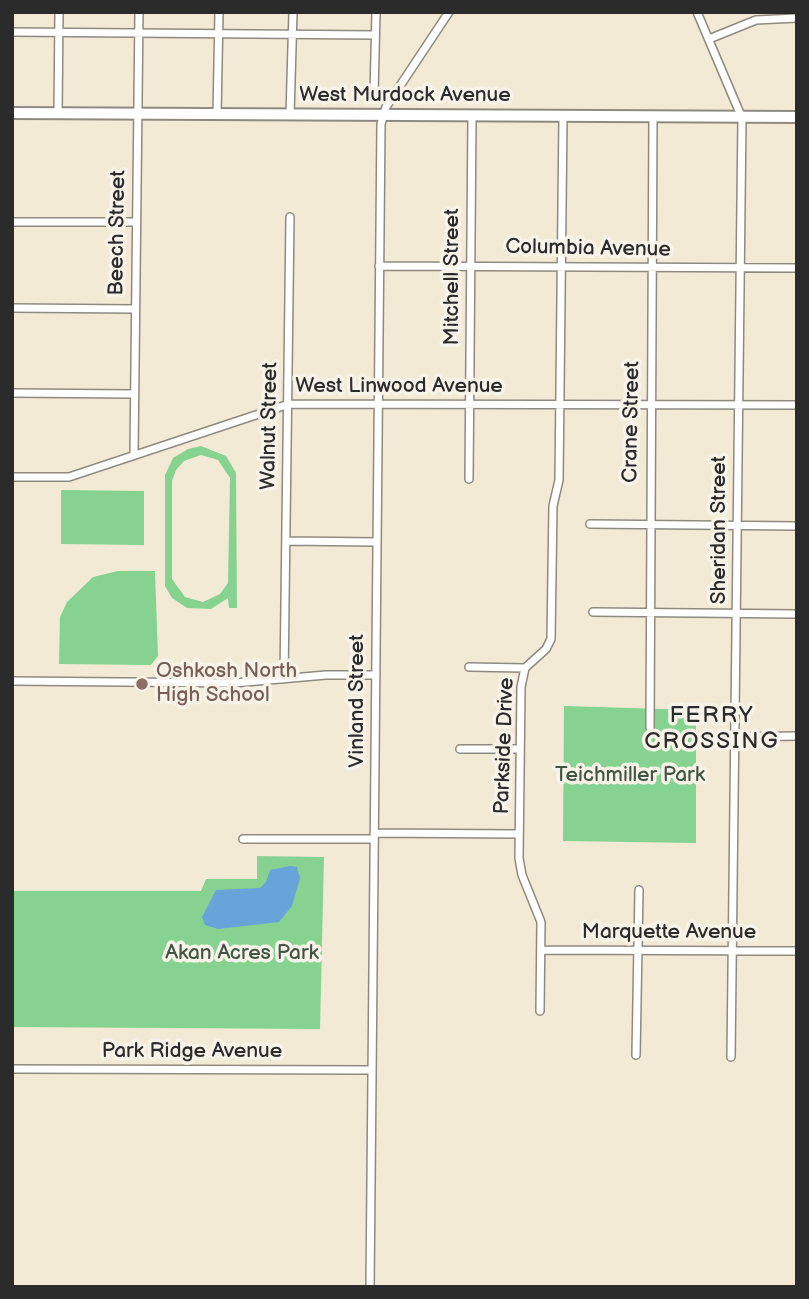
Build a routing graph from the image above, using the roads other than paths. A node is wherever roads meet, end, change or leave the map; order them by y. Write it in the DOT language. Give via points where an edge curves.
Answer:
graph roads {
  1 [pos="59,12"];
  2 [pos="139,12"];
  3 [pos="219,12"];
  4 [pos="293,12"];
  5 [pos="376,12"];
  6 [pos="449,12"];
  7 [pos="697,12"];
  8 [pos="787,15"];
  9 [pos="797,18"];
  10 [pos="12,33"];
  11 [pos="59,33"];
  12 [pos="139,33"];
  13 [pos="218,33"];
  14 [pos="293,34"];
  15 [pos="375,35"];
  16 [pos="709,39"];
  17 [pos="374,95"];
  18 [pos="12,113"];
  19 [pos="58,114"];
  20 [pos="137,114"];
  21 [pos="217,114"];
  22 [pos="290,115"];
  23 [pos="383,116"];
  24 [pos="472,116"];
  25 [pos="563,116"];
  26 [pos="653,117"];
  27 [pos="797,117"];
  28 [pos="741,118"];
  29 [pos="290,217"];
  30 [pos="12,222"];
  31 [pos="136,222"];
  32 [pos="379,265"];
  33 [pos="470,265"];
  34 [pos="561,267"];
  35 [pos="652,267"];
  36 [pos="739,267"];
  37 [pos="797,268"];
  38 [pos="12,308"];
  39 [pos="135,309"];
  40 [pos="12,393"];
  41 [pos="134,394"];
  42 [pos="378,403"];
  43 [pos="289,404"];
  44 [pos="470,404"];
  45 [pos="560,404"];
  46 [pos="650,404"];
  47 [pos="738,404"];
  48 [pos="797,405"];
  49 [pos="134,454"];
  50 [pos="12,477"];
  51 [pos="469,480"];
  52 [pos="590,524"];
  53 [pos="649,525"];
  54 [pos="738,526"];
  55 [pos="797,526"];
  56 [pos="286,541"];
  57 [pos="376,541"];
  58 [pos="593,612"];
  59 [pos="649,614"];
  60 [pos="737,614"];
  61 [pos="797,614"];
  62 [pos="470,667"];
  63 [pos="525,668"];
  64 [pos="376,675"];
  65 [pos="284,679"];
  66 [pos="12,681"];
  67 [pos="650,727"];
  68 [pos="797,736"];
  69 [pos="736,737"];
  70 [pos="460,748"];
  71 [pos="520,749"];
  72 [pos="519,834"];
  73 [pos="374,836"];
  74 [pos="243,839"];
  75 [pos="639,890"];
  76 [pos="542,950"];
  77 [pos="638,950"];
  78 [pos="733,951"];
  79 [pos="797,951"];
  80 [pos="540,1011"];
  81 [pos="636,1055"];
  82 [pos="731,1057"];
  83 [pos="12,1069"];
  84 [pos="371,1070"];
  85 [pos="370,1287"];
  1 -- 11 [label="street"];
  2 -- 12 [label="street, Beech Street"];
  3 -- 13 [label="street"];
  4 -- 14 [label="street"];
  5 -- 15 [label="street"];
  6 -- 23 [label="street"];
  7 -- 16 [label="street, Sheridan Street"];
  8 -- 9 [label="street"];
  8 -- 16 [label="street" via="756,20"];
  10 -- 11 [label="street"];
  11 -- 12 [label="street"];
  11 -- 19 [label="street"];
  12 -- 13 [label="street"];
  12 -- 20 [label="street, Beech Street"];
  13 -- 14 [label="street"];
  13 -- 21 [label="street"];
  14 -- 15 [label="street"];
  14 -- 22 [label="street"];
  15 -- 17 [label="street"];
  16 -- 28 [label="street, Sheridan Street"];
  18 -- 19 [label="main road, West Murdock Avenue"];
  19 -- 20 [label="main road, West Murdock Avenue"];
  20 -- 21 [label="main road, West Murdock Avenue"];
  20 -- 31 [label="street, Beech Street"];
  21 -- 22 [label="main road, West Murdock Avenue"];
  22 -- 23 [label="main road, West Murdock Avenue"];
  23 -- 24 [label="main road, West Murdock Avenue"];
  23 -- 32 [label="street, Vinland Street"];
  24 -- 25 [label="main road, West Murdock Avenue"];
  24 -- 33 [label="street, Mitchell Street"];
  25 -- 26 [label="main road, West Murdock Avenue"];
  25 -- 34 [label="street, Parkside Drive"];
  26 -- 28 [label="main road, West Murdock Avenue"];
  26 -- 35 [label="street, Crane Street"];
  27 -- 28 [label="main road, West Murdock Avenue"];
  28 -- 36 [label="street, Sheridan Street"];
  29 -- 43 [label="street, Walnut Street"];
  30 -- 31 [label="street"];
  31 -- 39 [label="street, Beech Street"];
  32 -- 33 [label="street, Columbia Avenue"];
  32 -- 42 [label="street, Vinland Street"];
  33 -- 34 [label="street, Columbia Avenue"];
  33 -- 44 [label="street, Mitchell Street"];
  34 -- 35 [label="street, Columbia Avenue"];
  34 -- 45 [label="street, Parkside Drive"];
  35 -- 36 [label="street, Columbia Avenue"];
  35 -- 46 [label="street, Crane Street"];
  36 -- 37 [label="street, Columbia Avenue"];
  36 -- 47 [label="street, Sheridan Street"];
  38 -- 39 [label="street"];
  39 -- 41 [label="street, Beech Street"];
  40 -- 41 [label="street"];
  41 -- 49 [label="street, Beech Street"];
  42 -- 43 [label="street, West Linwood Avenue"];
  42 -- 44 [label="street, West Linwood Avenue"];
  42 -- 57 [label="street, Vinland Street"];
  43 -- 49 [label="street, West Linwood Avenue"];
  43 -- 56 [label="street, Walnut Street"];
  44 -- 45 [label="street, West Linwood Avenue"];
  44 -- 51 [label="street, Mitchell Street"];
  45 -- 46 [label="street, West Linwood Avenue"];
  45 -- 63 [label="street, Parkside Drive" via="551,639"];
  46 -- 47 [label="street, West Linwood Avenue"];
  46 -- 53 [label="street, Crane Street"];
  47 -- 48 [label="street, West Linwood Avenue"];
  47 -- 54 [label="street, Sheridan Street"];
  49 -- 50 [label="street, West Linwood Avenue" via="65,477"];
  52 -- 53 [label="street"];
  53 -- 54 [label="street"];
  53 -- 59 [label="street, Crane Street"];
  54 -- 55 [label="street"];
  54 -- 60 [label="street, Sheridan Street"];
  56 -- 57 [label="street"];
  56 -- 65 [label="street, Walnut Street"];
  57 -- 64 [label="street, Vinland Street"];
  58 -- 59 [label="street"];
  59 -- 60 [label="street"];
  59 -- 67 [label="street, Crane Street"];
  60 -- 61 [label="street"];
  60 -- 69 [label="street, Sheridan Street"];
  62 -- 63 [label="street"];
  63 -- 71 [label="street, Parkside Drive"];
  64 -- 65 [label="street"];
  64 -- 73 [label="street, Vinland Street"];
  65 -- 66 [label="street" via="234,683"];
  68 -- 69 [label="street"];
  69 -- 78 [label="street, Sheridan Street"];
  70 -- 71 [label="street"];
  71 -- 72 [label="street, Parkside Drive"];
  72 -- 73 [label="street"];
  72 -- 76 [label="street, Parkside Drive" via="521,870 540,914"];
  73 -- 74 [label="street"];
  73 -- 84 [label="street, Vinland Street"];
  75 -- 77 [label="street"];
  76 -- 77 [label="street, Marquette Avenue"];
  76 -- 80 [label="street, Parkside Drive"];
  77 -- 78 [label="street, Marquette Avenue"];
  77 -- 81 [label="street"];
  78 -- 79 [label="street, Marquette Avenue"];
  78 -- 82 [label="street, Sheridan Street"];
  83 -- 84 [label="street, Park Ridge Avenue"];
  84 -- 85 [label="street, Vinland Street"];
}
